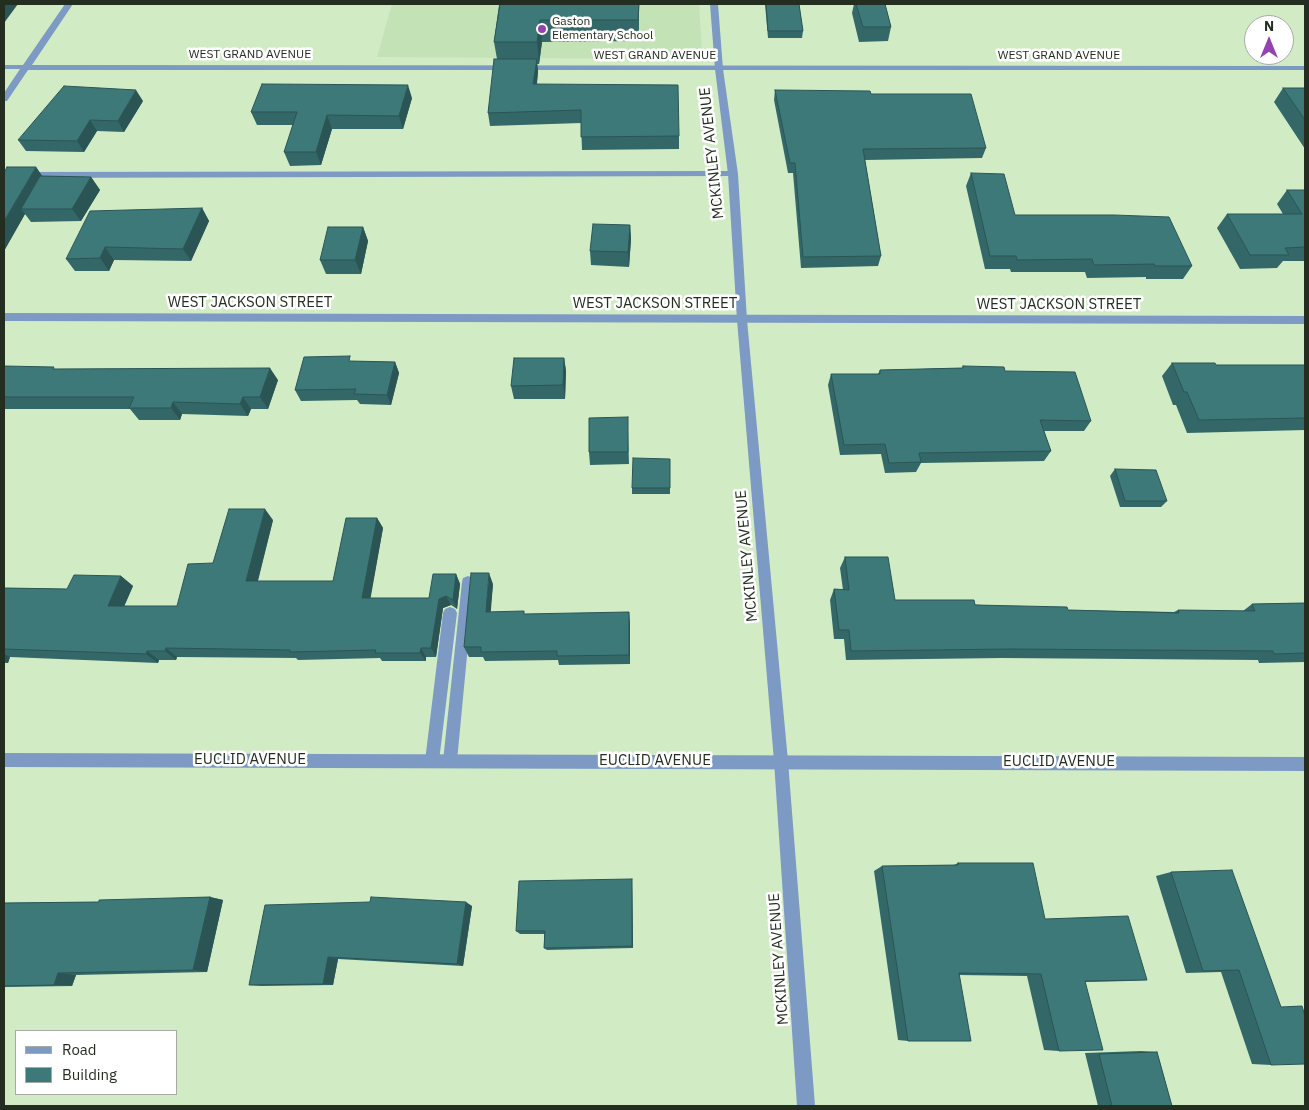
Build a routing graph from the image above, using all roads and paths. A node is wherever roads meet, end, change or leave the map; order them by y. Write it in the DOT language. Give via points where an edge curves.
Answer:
graph roads {
  1 [pos="69,4"];
  2 [pos="714,4"];
  3 [pos="4,66"];
  4 [pos="25,66"];
  5 [pos="1305,68"];
  6 [pos="719,69"];
  7 [pos="4,99"];
  8 [pos="733,174"];
  9 [pos="4,175"];
  10 [pos="4,317"];
  11 [pos="742,320"];
  12 [pos="1305,320"];
  13 [pos="468,582"];
  14 [pos="450,614"];
  15 [pos="4,760"];
  16 [pos="432,760"];
  17 [pos="450,760"];
  18 [pos="782,760"];
  19 [pos="1305,764"];
  20 [pos="806,1106"];
  1 -- 4 [label="street"];
  2 -- 6 [label="street, MCKINLEY AVENUE"];
  3 -- 4 [label="street, WEST GRAND AVENUE"];
  4 -- 6 [label="street, WEST GRAND AVENUE"];
  4 -- 7 [label="street"];
  5 -- 6 [label="street, WEST GRAND AVENUE"];
  6 -- 8 [label="street, MCKINLEY AVENUE"];
  8 -- 9 [label="street"];
  8 -- 11 [label="street, MCKINLEY AVENUE"];
  10 -- 11 [label="street, WEST JACKSON STREET"];
  11 -- 12 [label="street, WEST JACKSON STREET"];
  11 -- 18 [label="street, MCKINLEY AVENUE"];
  13 -- 17 [label="street"];
  14 -- 16 [label="street"];
  15 -- 16 [label="street, EUCLID AVENUE"];
  16 -- 17 [label="street, EUCLID AVENUE"];
  17 -- 18 [label="street, EUCLID AVENUE"];
  18 -- 19 [label="street, EUCLID AVENUE"];
  18 -- 20 [label="street, MCKINLEY AVENUE"];
}
